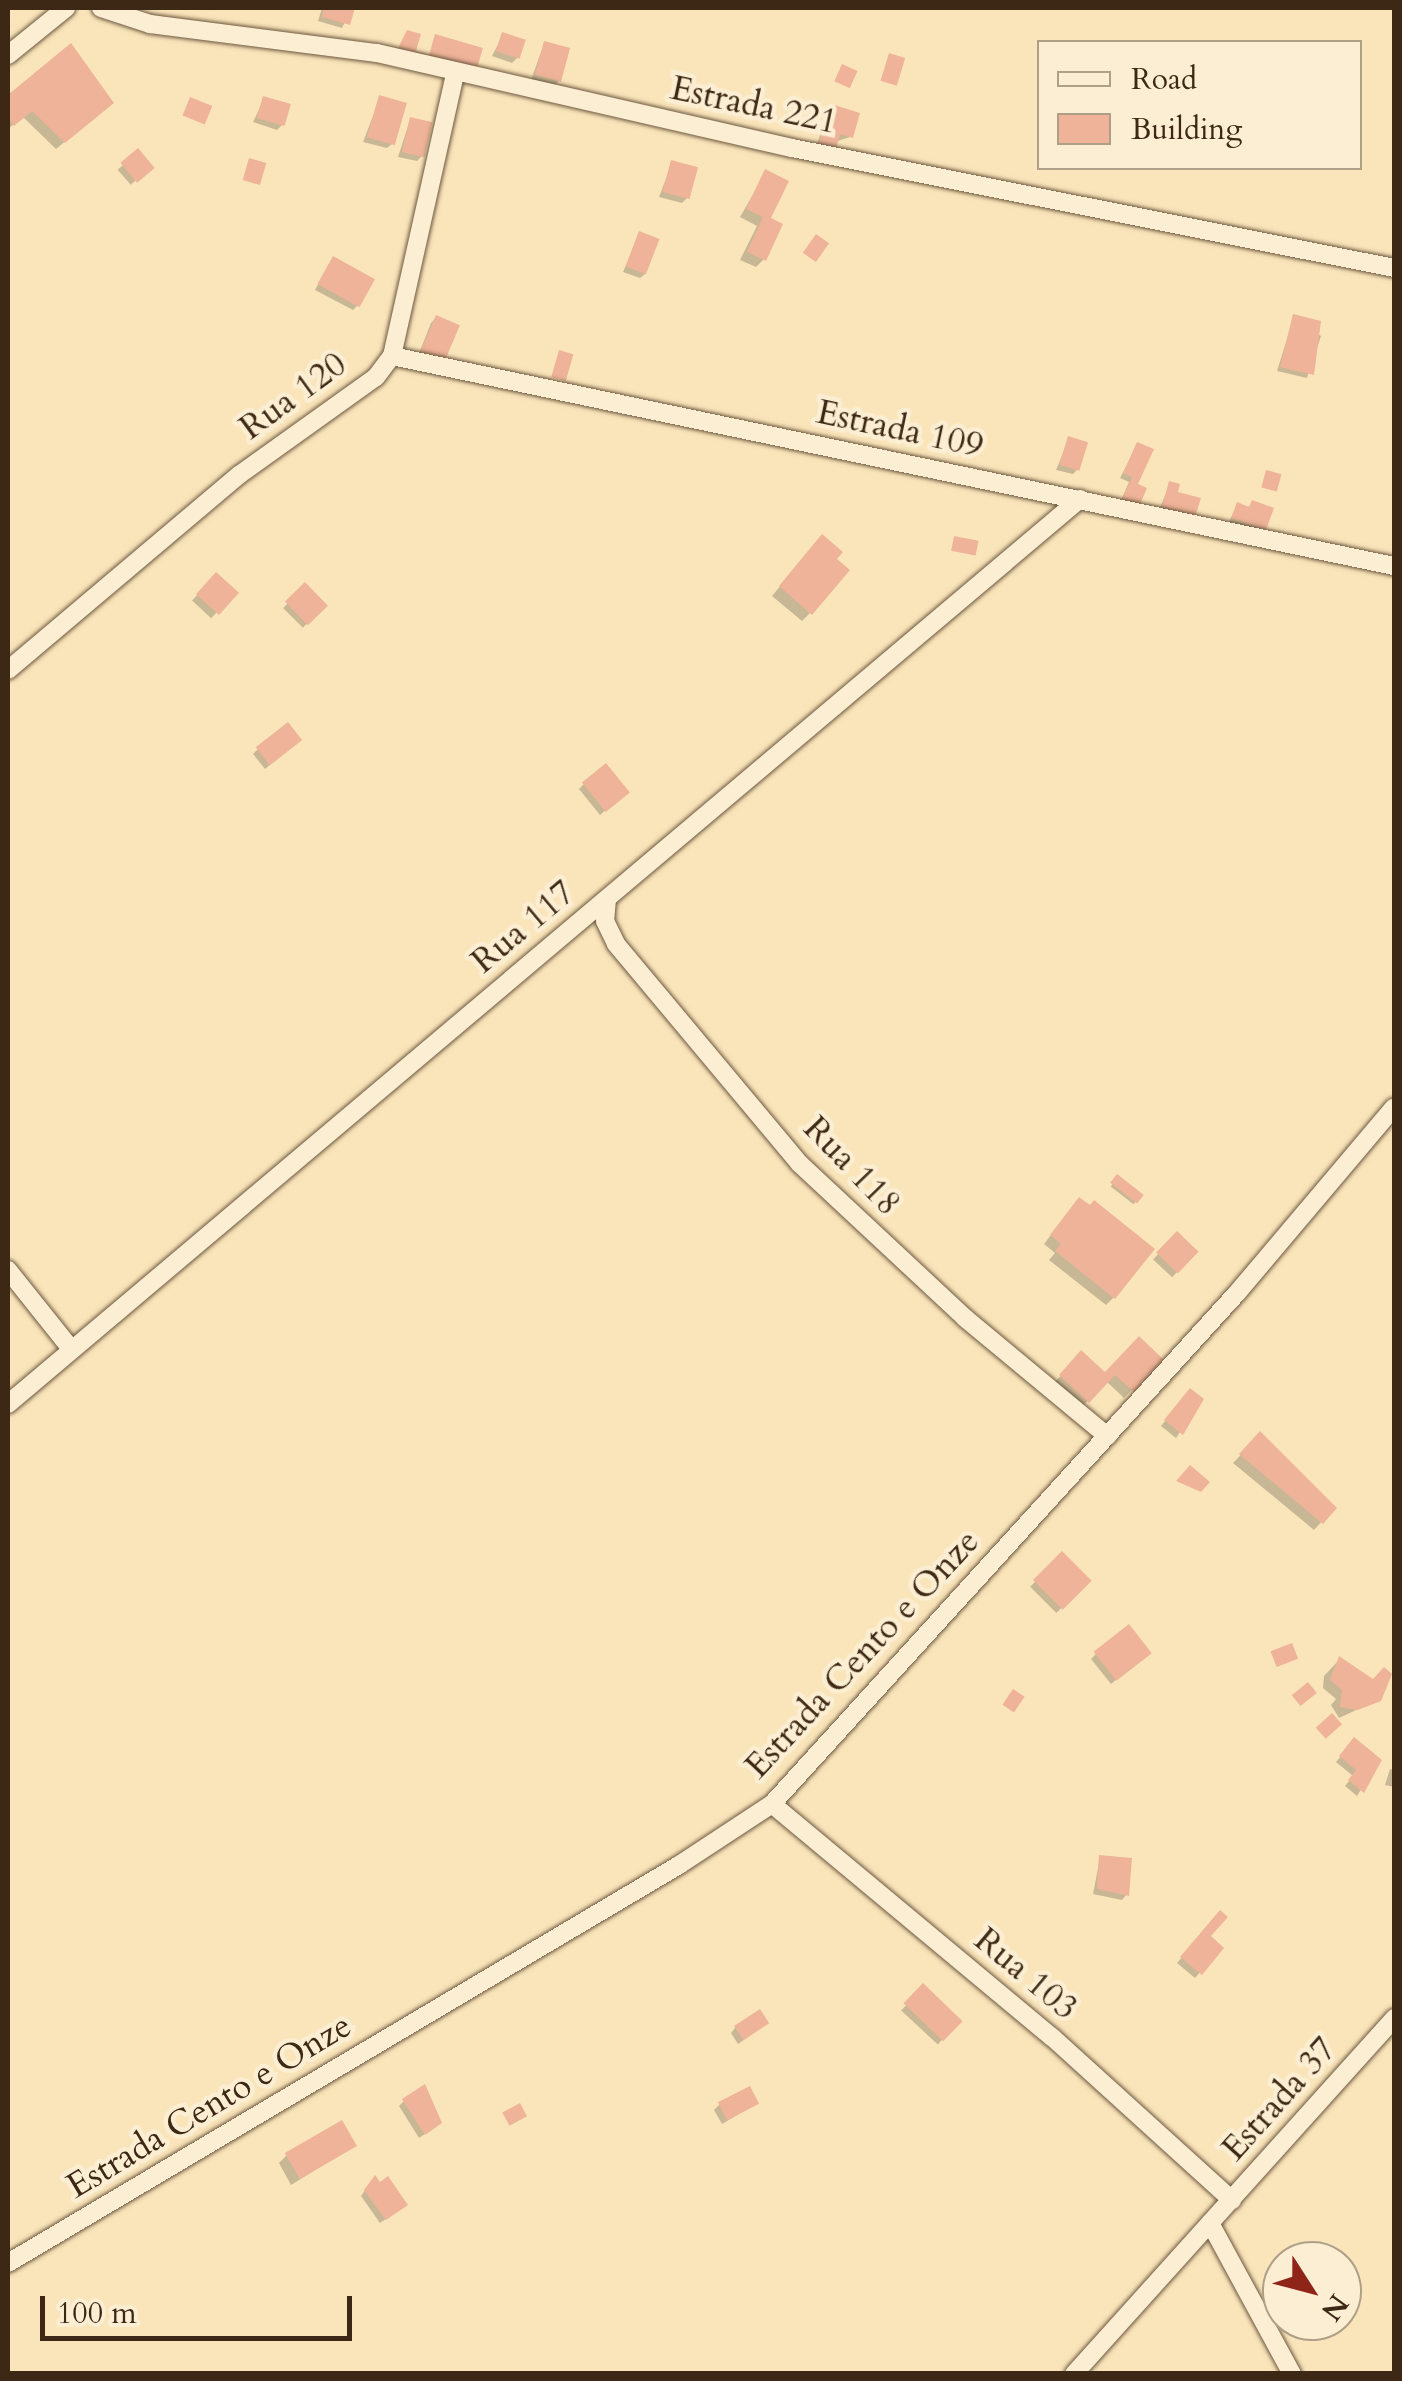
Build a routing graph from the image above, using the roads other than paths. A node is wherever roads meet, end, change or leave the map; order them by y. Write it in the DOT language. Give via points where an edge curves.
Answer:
graph roads {
  1 [pos="66,8"];
  2 [pos="102,8"];
  3 [pos="8,55"];
  4 [pos="455,75"];
  5 [pos="1394,268"];
  6 [pos="392,356"];
  7 [pos="1080,500"];
  8 [pos="1394,566"];
  9 [pos="8,670"];
  10 [pos="607,899"];
  11 [pos="1394,1108"];
  12 [pos="8,1270"];
  13 [pos="70,1348"];
  14 [pos="8,1404"];
  15 [pos="1107,1436"];
  16 [pos="772,1804"];
  17 [pos="1394,2018"];
  18 [pos="1232,2200"];
  19 [pos="1210,2223"];
  20 [pos="8,2262"];
  21 [pos="1074,2374"];
  22 [pos="1292,2374"];
  1 -- 3 [label="street"];
  2 -- 4 [label="street, Estrada 221" via="150,24 378,53"];
  4 -- 5 [label="street, Estrada 221"];
  4 -- 6 [label="street, Rua 120"];
  6 -- 7 [label="street, Estrada 109"];
  6 -- 9 [label="street, Rua 120" via="376,377 239,475"];
  7 -- 8 [label="street, Estrada 109"];
  7 -- 10 [label="street, Rua 117"];
  10 -- 13 [label="street, Rua 117"];
  10 -- 15 [label="street, Rua 118" via="605,921 616,944 800,1164 940,1296"];
  11 -- 15 [label="street, Estrada Cento e Onze"];
  12 -- 13 [label="street"];
  13 -- 14 [label="street, Rua 117"];
  15 -- 16 [label="street, Estrada Cento e Onze"];
  16 -- 18 [label="street, Rua 103" via="1066,2049"];
  16 -- 20 [label="street, Estrada Cento e Onze" via="680,1866"];
  17 -- 18 [label="street, Estrada 37"];
  18 -- 19 [label="street, Estrada 37"];
  19 -- 21 [label="street, Estrada 37"];
  19 -- 22 [label="street"];
}
